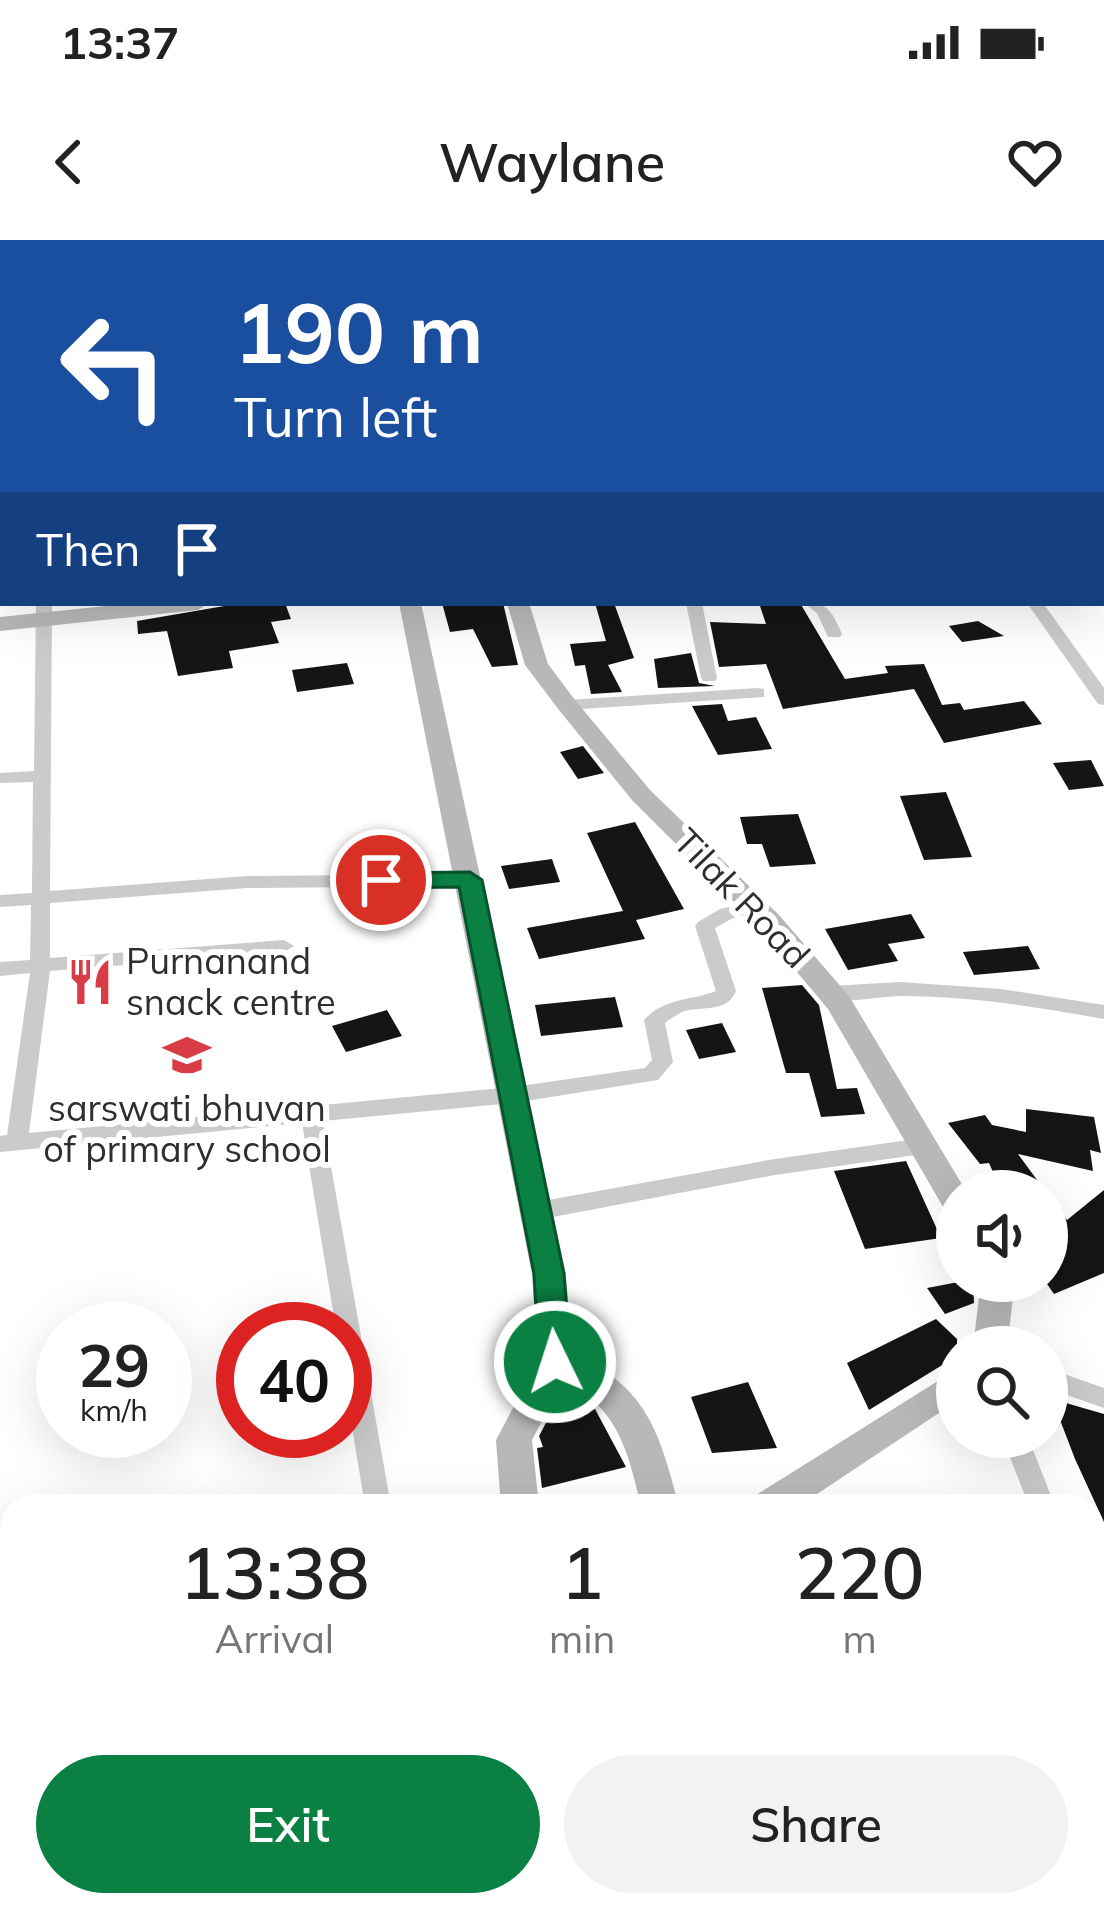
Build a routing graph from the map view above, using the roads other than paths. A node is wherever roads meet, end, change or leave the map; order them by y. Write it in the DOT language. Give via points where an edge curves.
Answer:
graph roads {
  1 [pos="140,606"];
  2 [pos="411,606"];
  3 [pos="519,606"];
  4 [pos="695,606"];
  5 [pos="815,606"];
  6 [pos="1037,606"];
  7 [pos="43,611"];
  8 [pos="0,624"];
  9 [pos="834,634"];
  10 [pos="709,678"];
  11 [pos="758,693"];
  12 [pos="1104,700"];
  13 [pos="567,705"];
  14 [pos="39,776"];
  15 [pos="0,778"];
  16 [pos="470,880"];
  17 [pos="40,898"];
  18 [pos="0,902"];
  19 [pos="756,908"];
  20 [pos="284,946"];
  21 [pos="40,966"];
  22 [pos="0,969"];
  23 [pos="830,993"];
  24 [pos="1104,1012"];
  25 [pos="513,1095"];
  26 [pos="311,1114"];
  27 [pos="8,1143"];
  28 [pos="923,1146"];
  29 [pos="937,1170"];
  30 [pos="536,1210"];
  31 [pos="555,1362"];
  32 [pos="1068,1385"];
  33 [pos="936,1396"];
  34 [pos="1104,1398"];
  35 [pos="1023,1458"];
  36 [pos="376,1494"];
  37 [pos="519,1494"];
  38 [pos="656,1494"];
  39 [pos="788,1494"];
  40 [pos="1037,1494"];
  1 -- 7 [label="street"];
  2 -- 16 [label="street"];
  3 -- 13 [label="street, Tilak Road" via="537,665"];
  4 -- 10 [label="street"];
  5 -- 9 [label="street"];
  6 -- 12 [label="street"];
  7 -- 8 [label="street"];
  7 -- 14 [label="street"];
  11 -- 13 [label="street"];
  13 -- 19 [label="street, Tilak Road" via="641,795"];
  14 -- 15 [label="street"];
  14 -- 17 [label="street"];
  16 -- 17 [label="street" via="247,882"];
  16 -- 25 [label="street"];
  17 -- 18 [label="street"];
  17 -- 21 [label="street"];
  19 -- 23 [label="street, Tilak Road"];
  19 -- 25 [label="street" via="705,926 724,999 676,1006 654,1020 663,1063 651,1075"];
  20 -- 21 [label="street"];
  21 -- 22 [label="street"];
  21 -- 27 [label="street"];
  23 -- 24 [label="street" via="965,988"];
  23 -- 28 [label="street, Tilak Road"];
  25 -- 26 [label="street"];
  25 -- 30 [label="street"];
  26 -- 27 [label="street"];
  26 -- 36 [label="street"];
  28 -- 29 [label="street, Tilak Road"];
  28 -- 30 [label="street"];
  30 -- 31 [label="street"];
  31 -- 37 [label="street" via="514,1440"];
  31 -- 38 [label="street" via="592,1376 628,1406"];
  32 -- 34 [label="street"];
  33 -- 39 [label="street"];
  35 -- 40 [label="street"];
}
